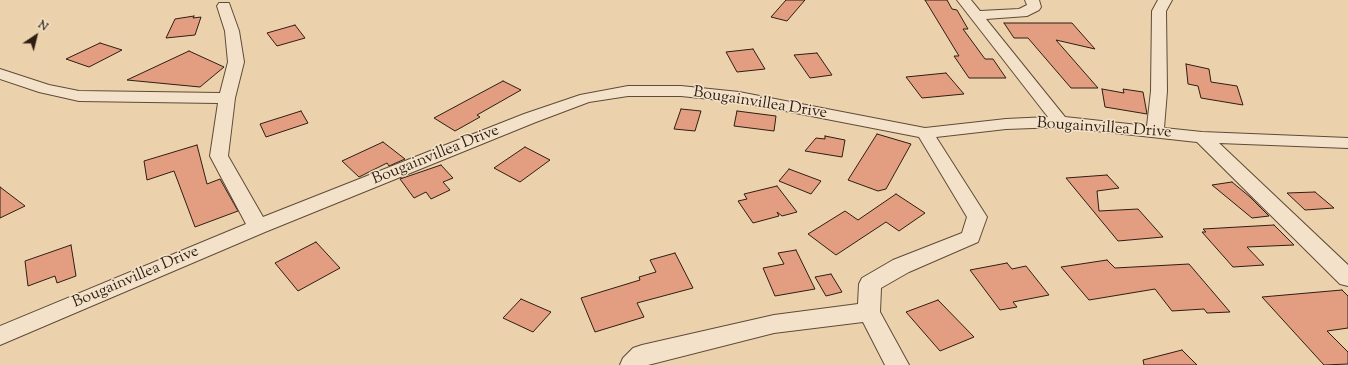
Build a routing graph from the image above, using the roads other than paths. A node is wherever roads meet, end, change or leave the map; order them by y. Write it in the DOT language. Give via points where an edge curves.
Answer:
graph roads {
  1 [pos="964,0"];
  2 [pos="1032,0"];
  3 [pos="1165,0"];
  4 [pos="224,6"];
  5 [pos="977,15"];
  6 [pos="0,74"];
  7 [pos="228,98"];
  8 [pos="1060,122"];
  9 [pos="1154,131"];
  10 [pos="925,133"];
  11 [pos="1202,137"];
  12 [pos="1348,143"];
  13 [pos="258,227"];
  14 [pos="1348,278"];
  15 [pos="869,312"];
  16 [pos="0,336"];
  17 [pos="632,365"];
  18 [pos="897,365"];
  1 -- 5 [label="street"];
  2 -- 5 [label="street" via="1034,8 1022,13"];
  3 -- 9 [label="street" via="1159,11 1159,91"];
  4 -- 7 [label="street" via="232,31 236,62"];
  5 -- 8 [label="street"];
  6 -- 7 [label="street" via="46,89 79,96"];
  7 -- 13 [label="street" via="219,156"];
  8 -- 9 [label="street, Bougainvillea Drive"];
  8 -- 10 [label="street, Bougainvillea Drive" via="1006,124"];
  9 -- 11 [label="street, Bougainvillea Drive"];
  10 -- 13 [label="street, Bougainvillea Drive" via="739,97 681,91 628,91 586,98 530,118"];
  10 -- 15 [label="street" via="977,217 970,237 901,266 870,284"];
  11 -- 12 [label="street, Bougainvillea Drive"];
  11 -- 14 [label="street"];
  13 -- 16 [label="street, Bougainvillea Drive"];
  15 -- 17 [label="street" via="774,324 642,355"];
  15 -- 18 [label="street"];
}
